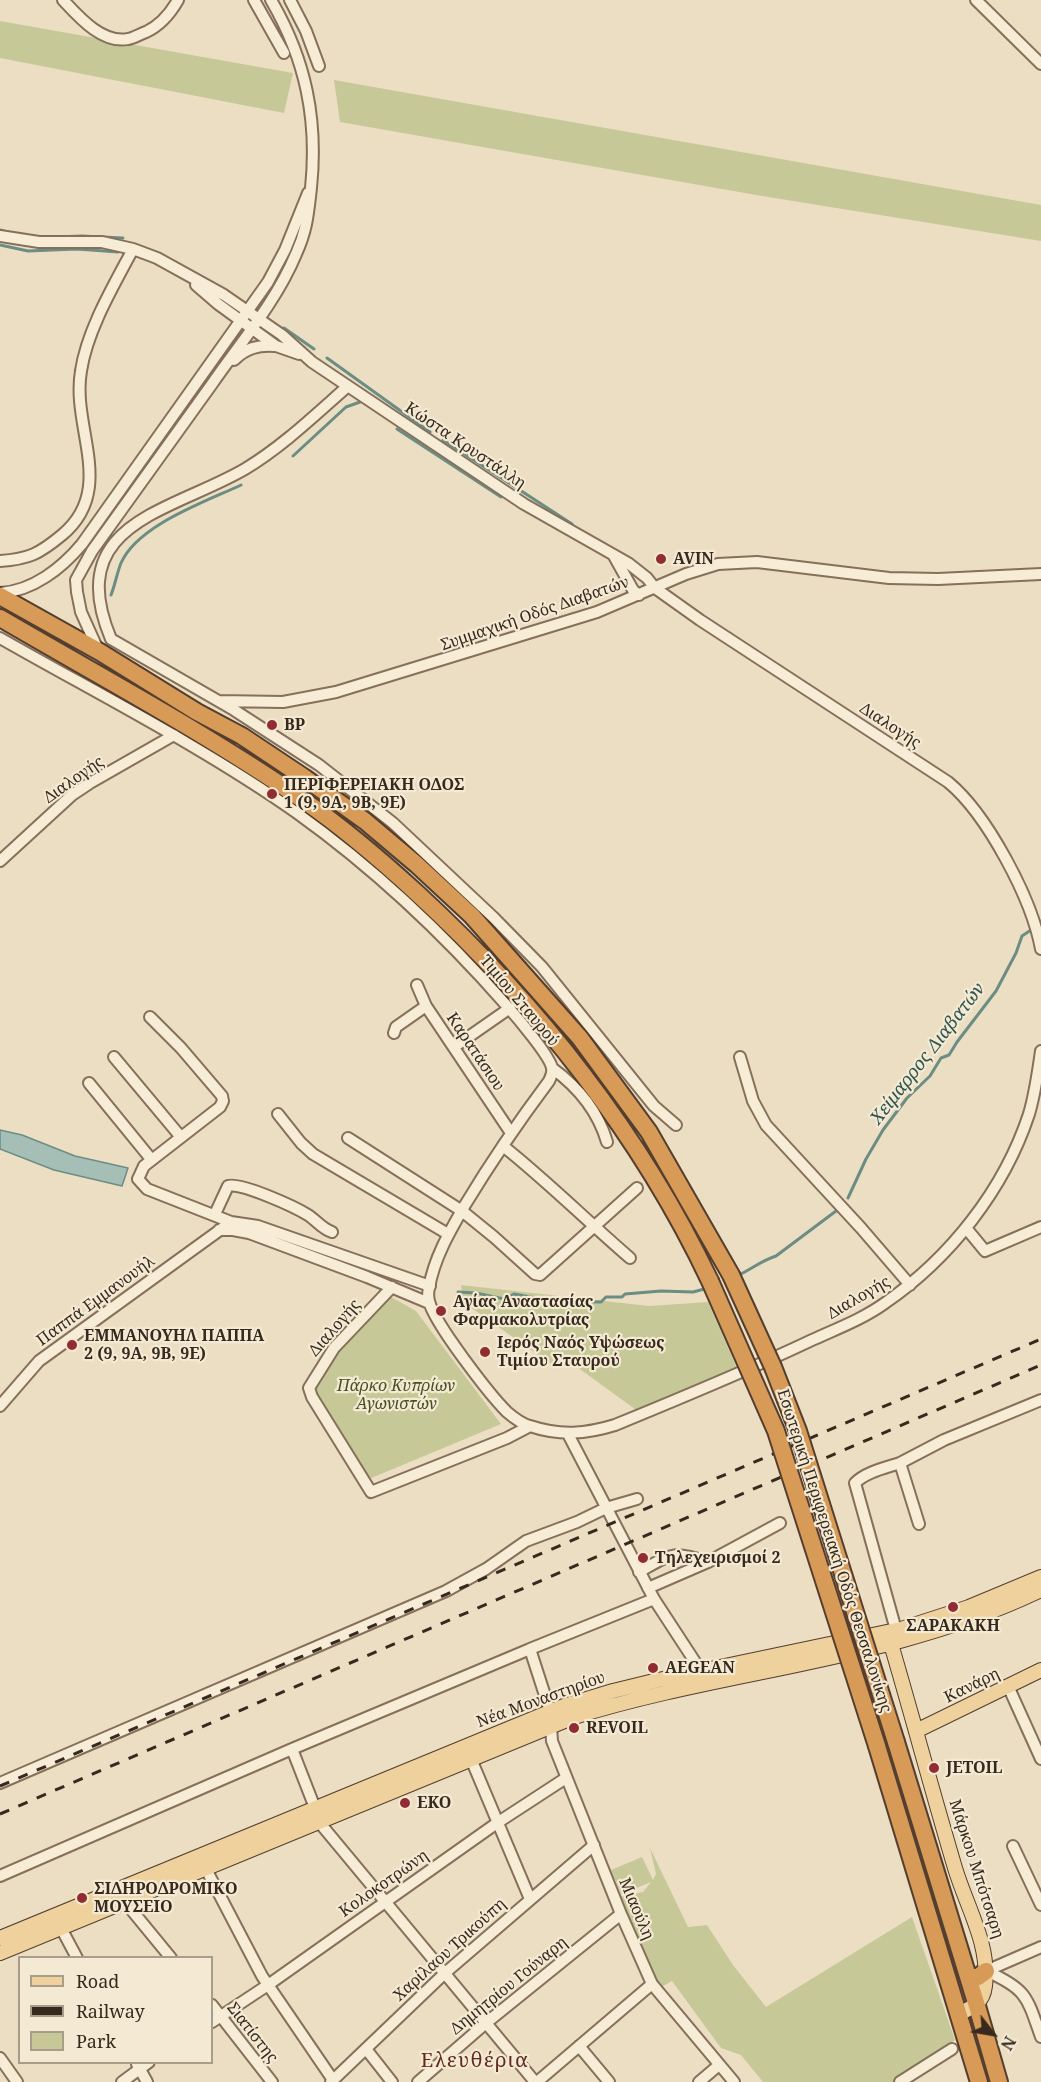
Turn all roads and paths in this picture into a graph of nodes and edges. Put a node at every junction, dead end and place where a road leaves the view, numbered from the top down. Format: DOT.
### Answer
graph roads {
  1 [pos="63,0"];
  2 [pos="178,0"];
  3 [pos="254,0"];
  4 [pos="271,0"];
  5 [pos="290,0"];
  6 [pos="976,0"];
  7 [pos="284,53"];
  8 [pos="1041,64"];
  9 [pos="319,66"];
  10 [pos="311,188"];
  11 [pos="0,236"];
  12 [pos="133,249"];
  13 [pos="181,272"];
  14 [pos="248,311"];
  15 [pos="259,319"];
  16 [pos="241,321"];
  17 [pos="252,329"];
  18 [pos="276,346"];
  19 [pos="302,355"];
  20 [pos="215,379"];
  21 [pos="348,386"];
  22 [pos="614,556"];
  23 [pos="0,561"];
  24 [pos="1041,574"];
  25 [pos="655,588"];
  26 [pos="0,595"];
  27 [pos="639,595"];
  28 [pos="0,618"];
  29 [pos="0,638"];
  30 [pos="100,652"];
  31 [pos="217,701"];
  32 [pos="174,735"];
  33 [pos="0,861"];
  34 [pos="1041,949"];
  35 [pos="417,985"];
  36 [pos="426,1006"];
  37 [pos="510,1008"];
  38 [pos="150,1017"];
  39 [pos="394,1033"];
  40 [pos="454,1047"];
  41 [pos="1041,1051"];
  42 [pos="740,1057"];
  43 [pos="114,1058"];
  44 [pos="552,1068"];
  45 [pos="89,1083"];
  46 [pos="278,1114"];
  47 [pos="676,1125"];
  48 [pos="511,1133"];
  49 [pos="180,1136"];
  50 [pos="348,1138"];
  51 [pos="607,1142"];
  52 [pos="503,1146"];
  53 [pos="151,1159"];
  54 [pos="637,1188"];
  55 [pos="462,1211"];
  56 [pos="215,1214"];
  57 [pos="231,1222"];
  58 [pos="593,1226"];
  59 [pos="1041,1227"];
  60 [pos="966,1228"];
  61 [pos="219,1230"];
  62 [pos="332,1232"];
  63 [pos="448,1234"];
  64 [pos="630,1258"];
  65 [pos="910,1285"];
  66 [pos="429,1286"];
  67 [pos="392,1287"];
  68 [pos="429,1303"];
  69 [pos="1041,1400"];
  70 [pos="0,1406"];
  71 [pos="530,1426"];
  72 [pos="568,1434"];
  73 [pos="900,1463"];
  74 [pos="636,1499"];
  75 [pos="606,1508"];
  76 [pos="780,1523"];
  77 [pos="919,1524"];
  78 [pos="708,1562"];
  79 [pos="639,1572"];
  80 [pos="1041,1577"];
  81 [pos="648,1588"];
  82 [pos="1041,1590"];
  83 [pos="654,1599"];
  84 [pos="896,1630"];
  85 [pos="891,1644"];
  86 [pos="530,1649"];
  87 [pos="1041,1670"];
  88 [pos="701,1671"];
  89 [pos="1008,1686"];
  90 [pos="551,1719"];
  91 [pos="916,1731"];
  92 [pos="292,1749"];
  93 [pos="471,1759"];
  94 [pos="1041,1759"];
  95 [pos="566,1778"];
  96 [pos="0,1783"];
  97 [pos="315,1808"];
  98 [pos="319,1822"];
  99 [pos="497,1823"];
  100 [pos="594,1845"];
  101 [pos="1013,1846"];
  102 [pos="206,1869"];
  103 [pos="0,1875"];
  104 [pos="123,1895"];
  105 [pos="530,1899"];
  106 [pos="385,1901"];
  107 [pos="1041,1905"];
  108 [pos="90,1909"];
  109 [pos="621,1914"];
  110 [pos="61,1928"];
  111 [pos="0,1938"];
  112 [pos="1041,1947"];
  113 [pos="0,1953"];
  114 [pos="75,1956"];
  115 [pos="169,1956"];
  116 [pos="986,1971"];
  117 [pos="445,1973"];
  118 [pos="968,1977"];
  119 [pos="652,1984"];
  120 [pos="268,1985"];
  121 [pos="977,2006"];
  122 [pos="959,2014"];
  123 [pos="216,2019"];
  124 [pos="486,2023"];
  125 [pos="1041,2037"];
  126 [pos="579,2046"];
  127 [pos="366,2049"];
  128 [pos="952,2049"];
  129 [pos="0,2058"];
  130 [pos="141,2064"];
  131 [pos="719,2065"];
  132 [pos="269,2081"];
  133 [pos="332,2081"];
  134 [pos="904,2081"];
  135 [pos="17,2082"];
  136 [pos="122,2082"];
  137 [pos="147,2082"];
  138 [pos="392,2082"];
  139 [pos="418,2082"];
  140 [pos="536,2082"];
  141 [pos="609,2082"];
  142 [pos="699,2082"];
  143 [pos="734,2082"];
  144 [pos="978,2082"];
  145 [pos="999,2082"];
  1 -- 2 [label="street"];
  3 -- 7 [label="street"];
  4 -- 10 [label="street"];
  5 -- 9 [label="street"];
  6 -- 8 [label="street"];
  10 -- 14 [label="street"];
  10 -- 15 [label="street"];
  11 -- 12 [label="street, Κώστα Κρυστάλλη"];
  12 -- 13 [label="street, Κώστα Κρυστάλλη"];
  12 -- 23 [label="street"];
  13 -- 14 [label="street, Κώστα Κρυστάλλη"];
  13 -- 16 [label="street, Κώστα Κρυστάλλη"];
  14 -- 15 [label="street, Κώστα Κρυστάλλη"];
  14 -- 16 [label="street"];
  15 -- 17 [label="street"];
  15 -- 19 [label="street, Κώστα Κρυστάλλη"];
  16 -- 17 [label="street, Κώστα Κρυστάλλη"];
  16 -- 26 [label="street"];
  17 -- 18 [label="street, Κώστα Κρυστάλλη"];
  17 -- 20 [label="street"];
  18 -- 19 [label="street, Κώστα Κρυστάλλη"];
  18 -- 20 [label="street"];
  19 -- 21 [label="street, Κώστα Κρυστάλλη"];
  20 -- 30 [label="street"];
  21 -- 22 [label="street, Κώστα Κρυστάλλη"];
  21 -- 31 [label="street"];
  22 -- 25 [label="street, Κώστα Κρυστάλλη"];
  22 -- 27 [label="street"];
  24 -- 25 [label="street, Συμμαχική Οδός Διαβατών"];
  25 -- 27 [label="street, Συμμαχική Οδός Διαβατών"];
  25 -- 34 [label="street, Διαλογής"];
  26 -- 30 [label="highway, Εσωτερική Περιφερειακή Οδός Θεσσαλονίκης"];
  27 -- 31 [label="street, Συμμαχική Οδός Διαβατών"];
  28 -- 122 [label="highway, Εσωτερική Περιφερειακή Οδός Θεσσαλονίκης, bridge"];
  29 -- 32 [label="street, Τιμίου Σταυρού"];
  30 -- 118 [label="highway, Εσωτερική Περιφερειακή Οδός Θεσσαλονίκης, bridge"];
  31 -- 47 [label="street"];
  32 -- 33 [label="street, Διαλογής"];
  32 -- 37 [label="street, Τιμίου Σταυρού"];
  35 -- 36 [label="street, Καρατάσιου"];
  36 -- 39 [label="street"];
  36 -- 40 [label="street, Καρατάσιου"];
  37 -- 40 [label="street"];
  37 -- 44 [label="street, Τιμίου Σταυρού"];
  38 -- 49 [label="street"];
  40 -- 48 [label="street, Καρατάσιου"];
  41 -- 60 [label="street, Διαλογής"];
  42 -- 65 [label="street"];
  43 -- 49 [label="street"];
  44 -- 48 [label="street, Τιμίου Σταυρού"];
  44 -- 51 [label="street"];
  45 -- 53 [label="street"];
  46 -- 63 [label="street"];
  48 -- 52 [label="street, Τιμίου Σταυρού"];
  49 -- 53 [label="street"];
  50 -- 55 [label="street"];
  52 -- 55 [label="street, Τιμίου Σταυρού"];
  52 -- 58 [label="street"];
  53 -- 56 [label="street"];
  54 -- 58 [label="street"];
  55 -- 58 [label="street"];
  55 -- 63 [label="street, Τιμίου Σταυρού"];
  56 -- 57 [label="street"];
  56 -- 62 [label="street"];
  57 -- 61 [label="street, Παππά Εμμανουήλ"];
  57 -- 66 [label="street"];
  58 -- 64 [label="street"];
  59 -- 60 [label="street"];
  60 -- 65 [label="street, Διαλογής"];
  61 -- 67 [label="street"];
  61 -- 70 [label="street, Παππά Εμμανουήλ"];
  63 -- 66 [label="street, Τιμίου Σταυρού"];
  65 -- 72 [label="street, Διαλογής"];
  66 -- 68 [label="street, Τιμίου Σταυρού"];
  67 -- 68 [label="street"];
  67 -- 71 [label="street, Διαλογής"];
  68 -- 71 [label="street"];
  69 -- 73 [label="street"];
  71 -- 72 [label="street"];
  72 -- 75 [label="street"];
  73 -- 77 [label="street"];
  73 -- 84 [label="street"];
  74 -- 75 [label="street"];
  75 -- 79 [label="street"];
  75 -- 96 [label="street"];
  76 -- 78 [label="street"];
  78 -- 79 [label="street"];
  78 -- 81 [label="street"];
  79 -- 81 [label="street"];
  80 -- 84 [label="main road, Νέα Μοναστηρίου"];
  81 -- 83 [label="street"];
  82 -- 85 [label="main road, Νέα Μοναστηρίου"];
  83 -- 86 [label="street"];
  83 -- 88 [label="street"];
  84 -- 88 [label="main road, Νέα Μοναστηρίου"];
  85 -- 90 [label="main road, Νέα Μοναστηρίου"];
  85 -- 91 [label="main road, Μάρκου Μπότσαρη"];
  86 -- 90 [label="street, Μιαούλη"];
  86 -- 92 [label="street"];
  87 -- 89 [label="main road, Κανάρη"];
  88 -- 90 [label="main road, Νέα Μοναστηρίου"];
  89 -- 91 [label="main road, Κανάρη"];
  89 -- 94 [label="street"];
  90 -- 93 [label="main road, Νέα Μοναστηρίου"];
  90 -- 95 [label="street, Μιαούλη"];
  90 -- 97 [label="main road, Νέα Μοναστηρίου"];
  91 -- 116 [label="main road, Μάρκου Μπότσαρη"];
  92 -- 97 [label="street"];
  92 -- 103 [label="street"];
  93 -- 98 [label="main road, Νέα Μοναστηρίου"];
  93 -- 99 [label="street"];
  95 -- 99 [label="street, Κολοκοτρώνη"];
  95 -- 100 [label="street, Μιαούλη"];
  97 -- 104 [label="main road, Νέα Μοναστηρίου"];
  98 -- 102 [label="main road, Νέα Μοναστηρίου"];
  98 -- 106 [label="street"];
  99 -- 105 [label="street"];
  99 -- 106 [label="street, Κολοκοτρώνη"];
  100 -- 105 [label="street, Χαρίλαου Τρικούπη"];
  100 -- 109 [label="street, Μιαούλη"];
  101 -- 107 [label="street"];
  102 -- 104 [label="main road, Νέα Μοναστηρίου"];
  102 -- 120 [label="street"];
  104 -- 108 [label="main road"];
  104 -- 115 [label="street"];
  105 -- 117 [label="street, Χαρίλαου Τρικούπη"];
  106 -- 117 [label="street"];
  106 -- 120 [label="street, Κολοκοτρώνη"];
  108 -- 110 [label="main road"];
  108 -- 111 [label="main road"];
  109 -- 119 [label="street, Μιαούλη"];
  109 -- 124 [label="street, Δημητρίου Γούναρη"];
  110 -- 113 [label="main road"];
  110 -- 114 [label="street"];
  112 -- 116 [label="street"];
  116 -- 118 [label="highway"];
  116 -- 121 [label="main road, Μάρκου Μπότσαρη"];
  116 -- 125 [label="street"];
  117 -- 124 [label="street"];
  117 -- 127 [label="street, Χαρίλαου Τρικούπη"];
  118 -- 121 [label="highway, Εσωτερική Περιφερειακή Οδός Θεσσαλονίκης"];
  119 -- 126 [label="street"];
  119 -- 131 [label="street, Μιαούλη"];
  120 -- 123 [label="street, Κολοκοτρώνη"];
  120 -- 133 [label="street"];
  121 -- 122 [label="main road"];
  121 -- 145 [label="highway, Εσωτερική Περιφερειακή Οδός Θεσσαλονίκης"];
  122 -- 144 [label="highway, Εσωτερική Περιφερειακή Οδός Θεσσαλονίκης"];
  123 -- 132 [label="street, Σιατίστης"];
  124 -- 139 [label="street, Δημητρίου Γούναρη"];
  124 -- 140 [label="street"];
  126 -- 140 [label="street"];
  126 -- 141 [label="street"];
  127 -- 133 [label="street, Χαρίλαου Τρικούπη"];
  127 -- 138 [label="street"];
  128 -- 134 [label="street"];
  129 -- 135 [label="street"];
  130 -- 136 [label="street"];
  130 -- 137 [label="street"];
  131 -- 142 [label="street"];
  131 -- 143 [label="street, Μιαούλη"];
}
